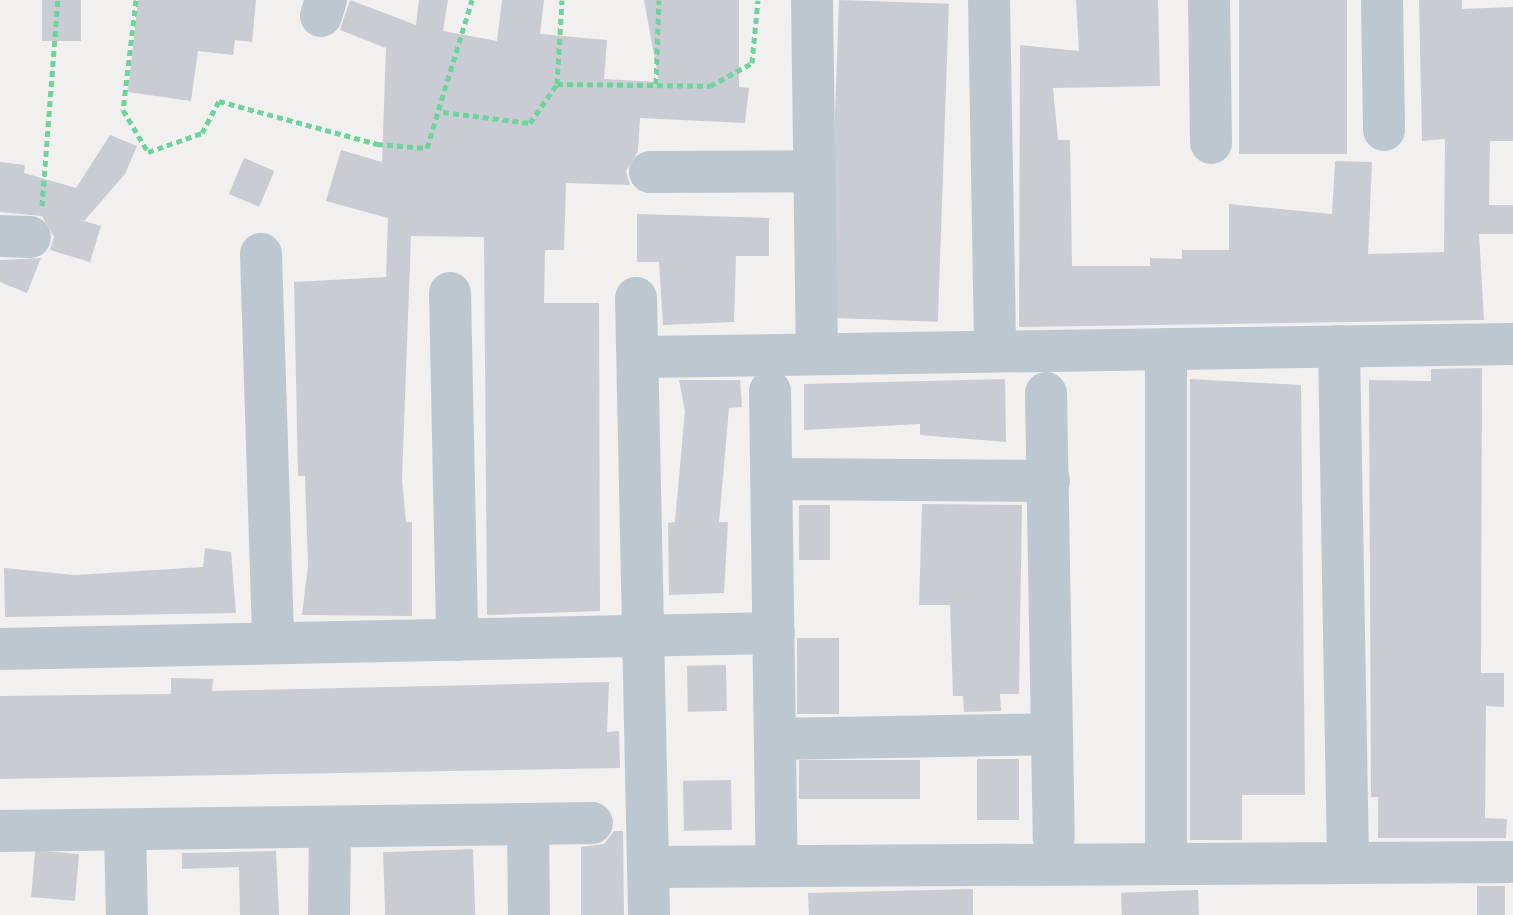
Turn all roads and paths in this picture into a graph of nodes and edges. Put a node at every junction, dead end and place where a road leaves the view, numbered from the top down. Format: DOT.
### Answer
graph roads {
  1 [pos="58,0"];
  2 [pos="136,0"];
  3 [pos="472,0"];
  4 [pos="562,0"];
  5 [pos="659,0"];
  6 [pos="758,0"];
  7 [pos="812,0"];
  8 [pos="989,0"];
  9 [pos="1209,0"];
  10 [pos="1382,0"];
  11 [pos="557,84"];
  12 [pos="656,84"];
  13 [pos="443,112"];
  14 [pos="1384,130"];
  15 [pos="1211,143"];
  16 [pos="814,171"];
  17 [pos="650,172"];
  18 [pos="15,236"];
  19 [pos="261,254"];
  20 [pos="450,293"];
  21 [pos="636,298"];
  22 [pos="1513,344"];
  23 [pos="1339,346"];
  24 [pos="1166,349"];
  25 [pos="995,351"];
  26 [pos="817,353"];
  27 [pos="642,357"];
  28 [pos="770,391"];
  29 [pos="1046,393"];
  30 [pos="774,479"];
  31 [pos="1049,481"];
  32 [pos="774,633"];
  33 [pos="649,639"];
  34 [pos="457,640"];
  35 [pos="273,643"];
  36 [pos="0,649"];
  37 [pos="1052,734"];
  38 [pos="775,739"];
  39 [pos="592,823"];
  40 [pos="528,824"];
  41 [pos="330,827"];
  42 [pos="125,830"];
  43 [pos="0,831"];
  44 [pos="1054,838"];
  45 [pos="776,845"];
  46 [pos="1513,862"];
  47 [pos="1348,863"];
  48 [pos="1166,864"];
  49 [pos="648,867"];
  50 [pos="127,915"];
  51 [pos="329,915"];
  52 [pos="529,915"];
  53 [pos="649,915"];
  1 -- 18 [label="path"];
  2 -- 13 [label="path"];
  3 -- 13 [label="path"];
  4 -- 11 [label="path"];
  5 -- 12 [label="path"];
  6 -- 12 [label="path"];
  7 -- 16 [label="street"];
  8 -- 25 [label="street"];
  9 -- 15 [label="street"];
  10 -- 14 [label="street"];
  11 -- 12 [label="path"];
  11 -- 13 [label="path"];
  16 -- 17 [label="street"];
  16 -- 26 [label="street"];
  19 -- 35 [label="street"];
  20 -- 34 [label="street"];
  21 -- 27 [label="street"];
  22 -- 23 [label="street"];
  23 -- 24 [label="street"];
  23 -- 47 [label="street"];
  24 -- 25 [label="street"];
  24 -- 48 [label="street"];
  25 -- 26 [label="street"];
  26 -- 27 [label="street"];
  27 -- 33 [label="street"];
  28 -- 30 [label="street"];
  29 -- 31 [label="street"];
  30 -- 31 [label="street"];
  30 -- 32 [label="street"];
  31 -- 37 [label="street"];
  32 -- 33 [label="street"];
  32 -- 38 [label="street"];
  33 -- 34 [label="street"];
  33 -- 49 [label="street"];
  34 -- 35 [label="street"];
  35 -- 36 [label="street"];
  37 -- 38 [label="street"];
  37 -- 44 [label="street"];
  38 -- 45 [label="street"];
  39 -- 40 [label="street"];
  40 -- 41 [label="street"];
  40 -- 52 [label="street"];
  41 -- 42 [label="street"];
  41 -- 51 [label="street"];
  42 -- 43 [label="street"];
  42 -- 50 [label="street"];
  46 -- 47 [label="street"];
  47 -- 48 [label="street"];
  48 -- 49 [label="street"];
  49 -- 53 [label="street"];
}
